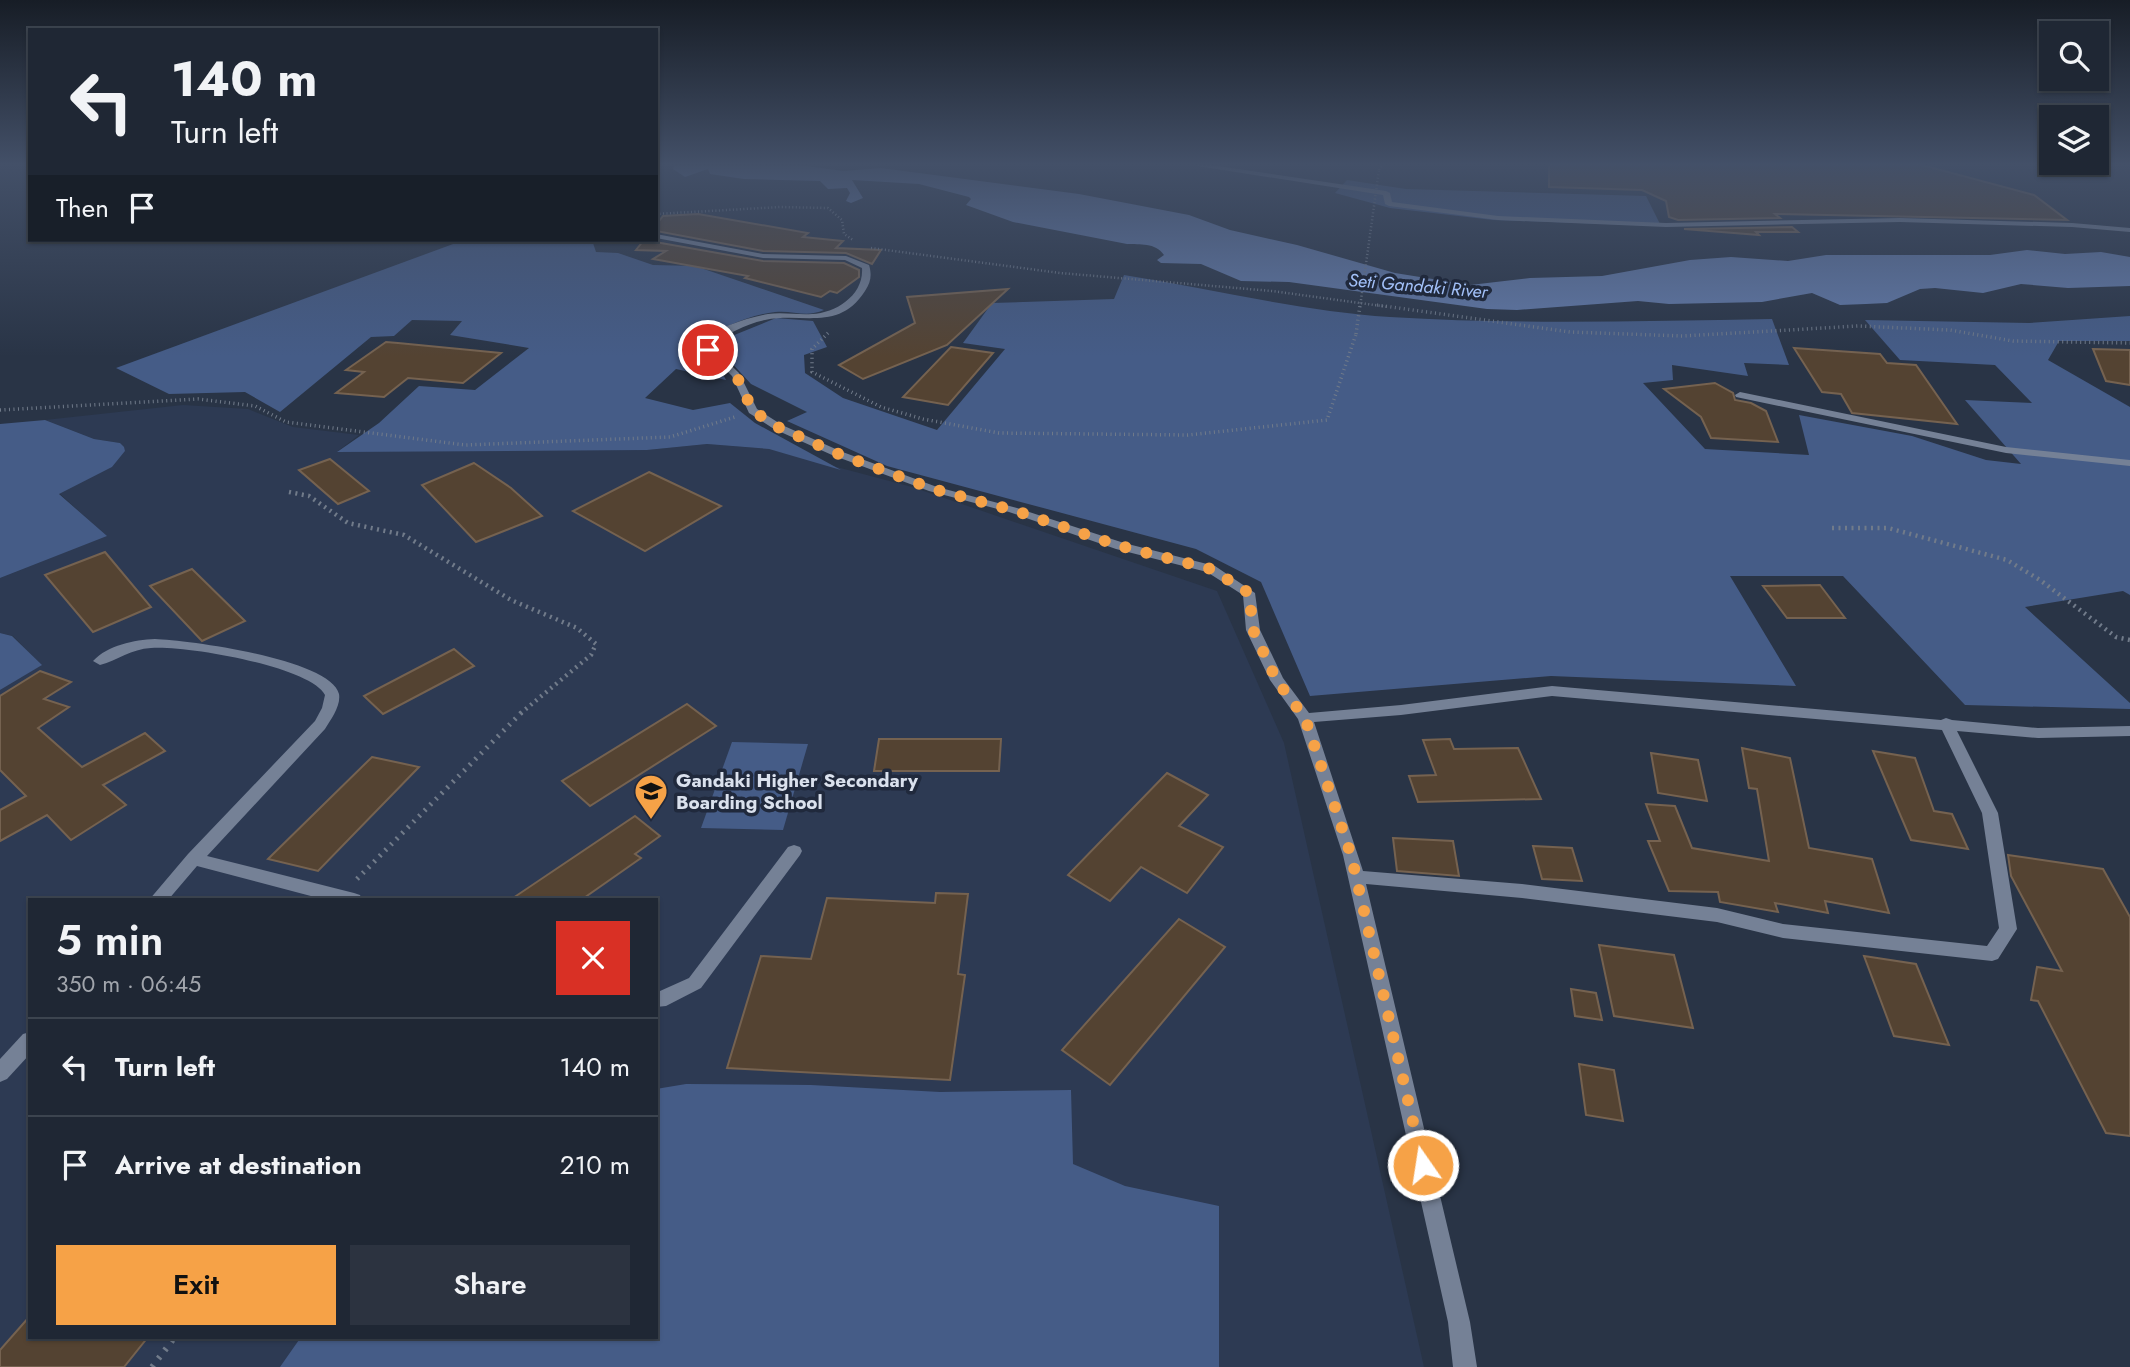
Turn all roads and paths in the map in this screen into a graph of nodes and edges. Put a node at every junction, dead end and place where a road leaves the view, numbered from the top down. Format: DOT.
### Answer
graph roads {
  1 [pos="843,229"];
  2 [pos="1371,229"];
  3 [pos="658,236"];
  4 [pos="856,241"];
  5 [pos="868,247"];
  6 [pos="829,313"];
  7 [pos="2130,344"];
  8 [pos="1740,395"];
  9 [pos="0,410"];
  10 [pos="753,411"];
  11 [pos="2130,463"];
  12 [pos="289,492"];
  13 [pos="1832,528"];
  14 [pos="2130,640"];
  15 [pos="100,661"];
  16 [pos="1305,718"];
  17 [pos="1946,723"];
  18 [pos="2130,732"];
  19 [pos="794,851"];
  20 [pos="194,859"];
  21 [pos="1356,877"];
  22 [pos="348,897"];
  23 [pos="159,898"];
  24 [pos="658,999"];
  25 [pos="28,1042"];
  26 [pos="0,1073"];
  27 [pos="173,1339"];
  28 [pos="152,1367"];
  29 [pos="1465,1367"];
  1 -- 4 [label="path"];
  2 -- 6 [label="path, bridge"];
  3 -- 6 [label="street"];
  5 -- 7 [label="path"];
  6 -- 10 [label="street"];
  8 -- 11 [label="street"];
  9 -- 10 [label="path"];
  10 -- 16 [label="street"];
  12 -- 22 [label="path"];
  13 -- 14 [label="path"];
  15 -- 20 [label="street"];
  16 -- 17 [label="street"];
  16 -- 21 [label="street"];
  17 -- 18 [label="street"];
  17 -- 21 [label="street"];
  19 -- 24 [label="street"];
  20 -- 22 [label="street"];
  20 -- 23 [label="street"];
  21 -- 29 [label="street"];
  25 -- 26 [label="street"];
  27 -- 28 [label="path"];
}
